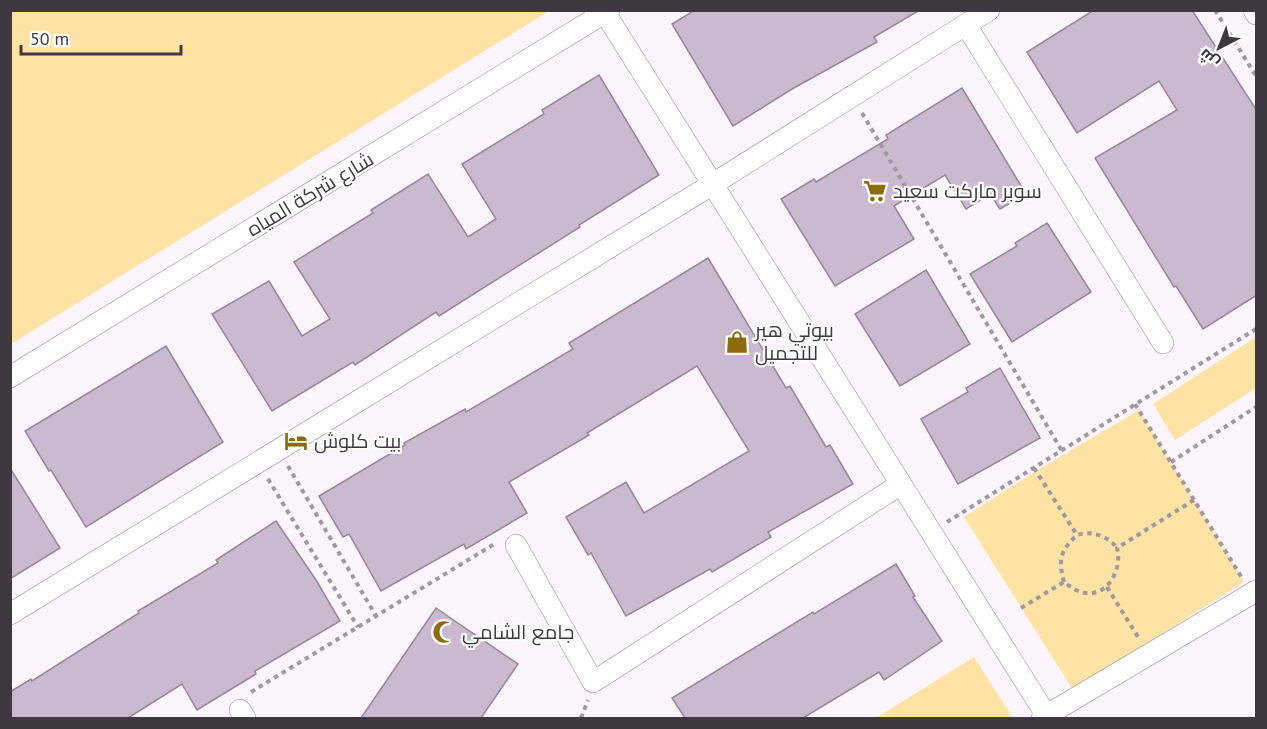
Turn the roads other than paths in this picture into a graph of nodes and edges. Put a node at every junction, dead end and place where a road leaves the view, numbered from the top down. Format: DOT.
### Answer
graph roads {
  1 [pos="989,10"];
  2 [pos="607,12"];
  3 [pos="966,25"];
  4 [pos="713,184"];
  5 [pos="1163,343"];
  6 [pos="10,377"];
  7 [pos="901,484"];
  8 [pos="516,545"];
  9 [pos="1254,593"];
  10 [pos="10,614"];
  11 [pos="1046,718"];
  1 -- 3 [label="street"];
  2 -- 4 [label="street"];
  2 -- 6 [label="street, شارع شركة المياه"];
  3 -- 4 [label="street"];
  3 -- 5 [label="street"];
  4 -- 7 [label="street"];
  4 -- 10 [label="street"];
  7 -- 8 [label="street"];
  7 -- 11 [label="street"];
  9 -- 11 [label="street"];
}
